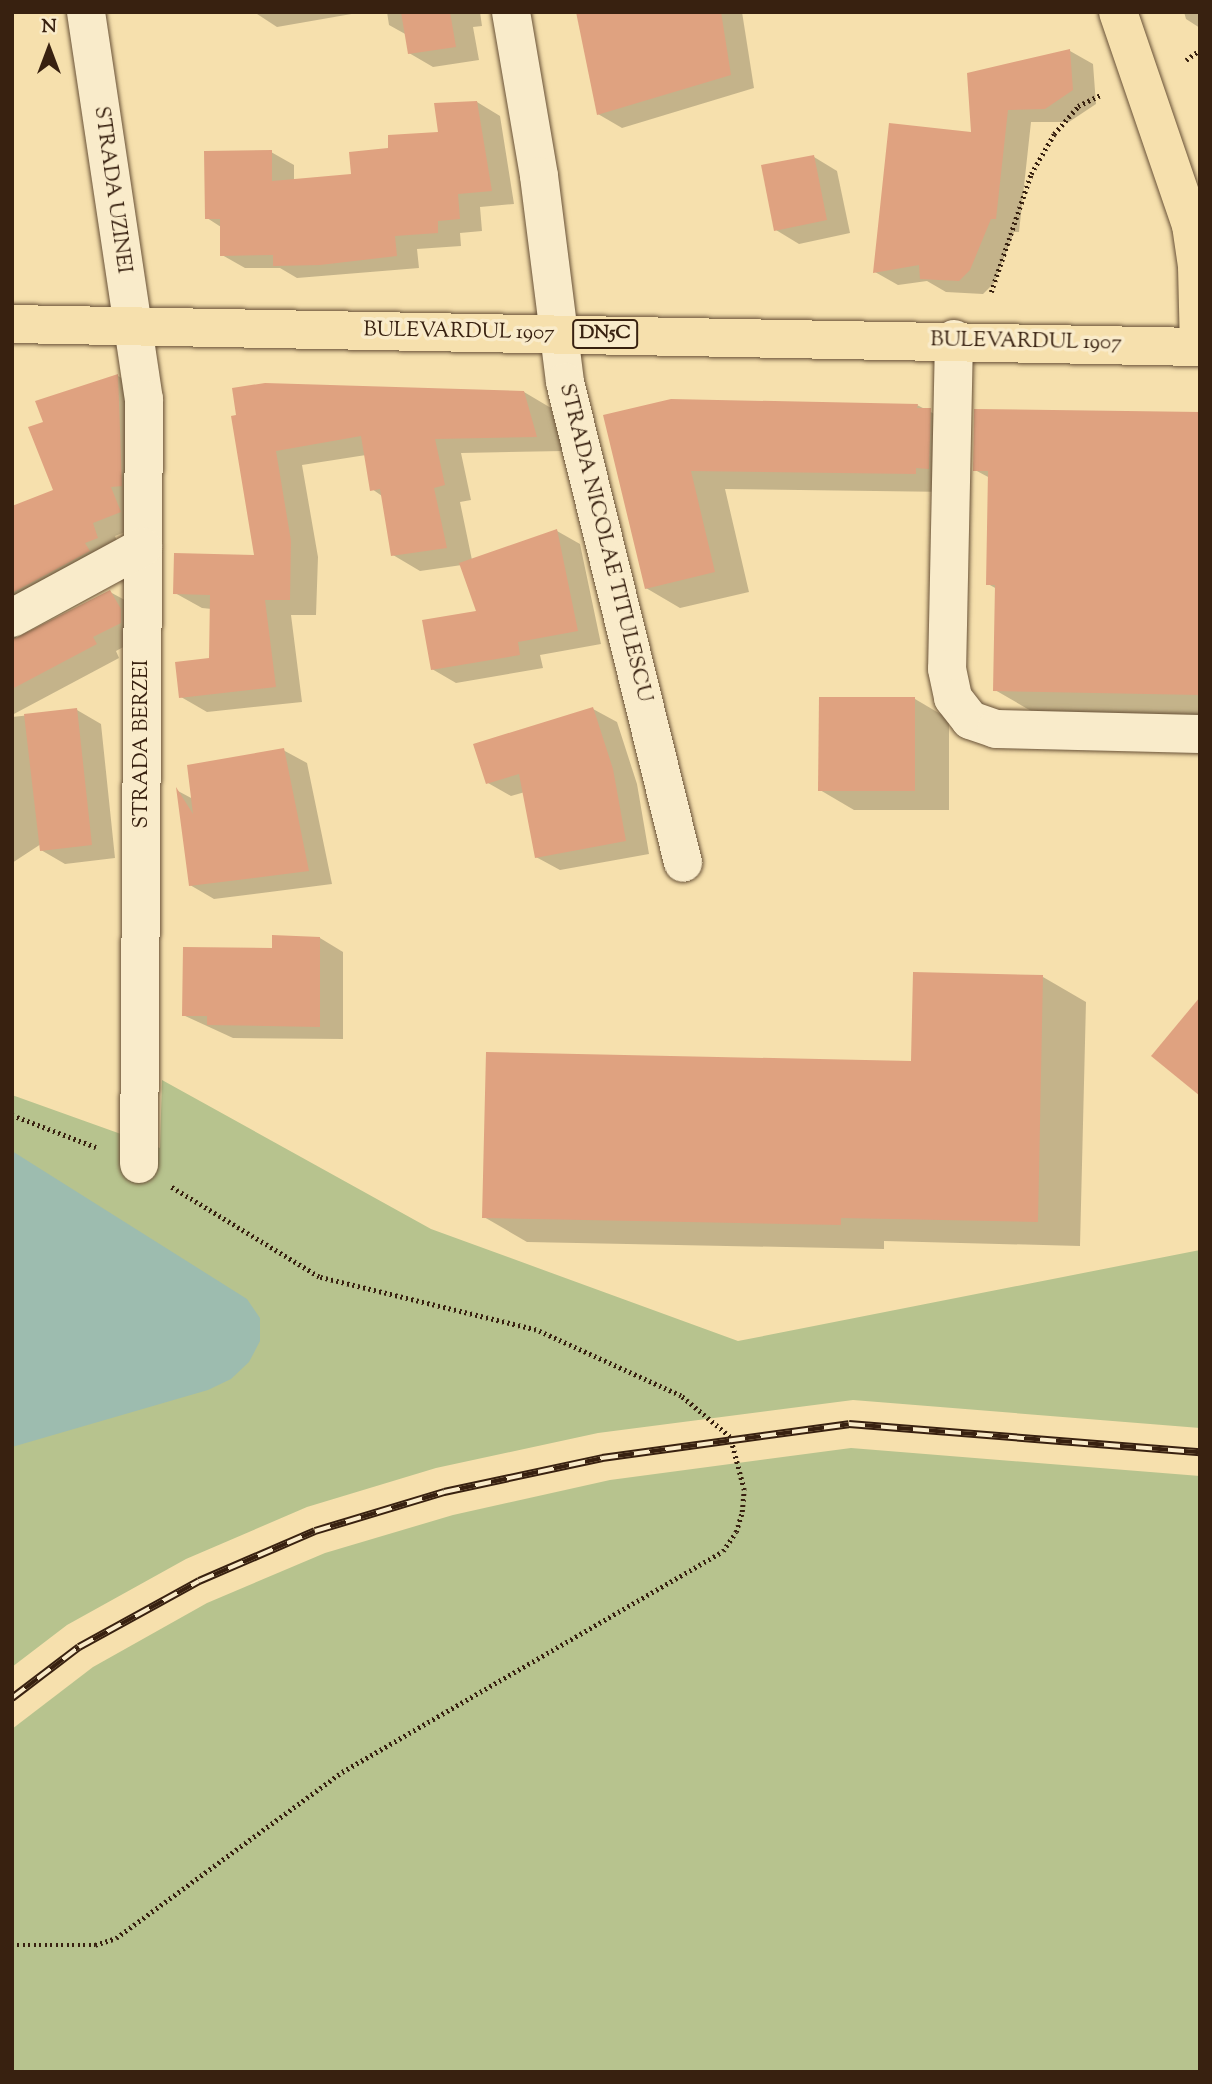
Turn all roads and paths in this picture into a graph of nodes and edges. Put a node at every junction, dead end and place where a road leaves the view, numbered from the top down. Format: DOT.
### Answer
graph roads {
  1 [pos="86,12"];
  2 [pos="511,12"];
  3 [pos="1118,12"];
  4 [pos="1200,50"];
  5 [pos="1186,60"];
  6 [pos="1110,91"];
  7 [pos="1197,242"];
  8 [pos="991,292"];
  9 [pos="12,324"];
  10 [pos="132,326"];
  11 [pos="557,334"];
  12 [pos="954,340"];
  13 [pos="1199,347"];
  14 [pos="143,547"];
  15 [pos="12,618"];
  16 [pos="1200,734"];
  17 [pos="683,863"];
  18 [pos="12,1115"];
  19 [pos="139,1164"];
  20 [pos="12,1945"];
  1 -- 10 [label="street, STRADA UZINEI"];
  2 -- 11 [label="street, STRADA NICOLAE TITULESCU"];
  3 -- 7 [label="main road, DN5C"];
  4 -- 5 [label="path"];
  6 -- 8 [label="path"];
  7 -- 13 [label="main road, DN5C"];
  9 -- 10 [label="main road, BULEVARDUL 1907 / DN5C"];
  10 -- 11 [label="main road, BULEVARDUL 1907 / DN5C"];
  10 -- 14 [label="street, STRADA BERZEI"];
  11 -- 12 [label="main road, BULEVARDUL 1907 / DN5C"];
  11 -- 17 [label="street, STRADA NICOLAE TITULESCU"];
  12 -- 13 [label="main road, BULEVARDUL 1907 / DN5C"];
  12 -- 16 [label="street"];
  14 -- 15 [label="street"];
  14 -- 19 [label="street, STRADA BERZEI"];
  18 -- 19 [label="path"];
  19 -- 20 [label="path"];
}
